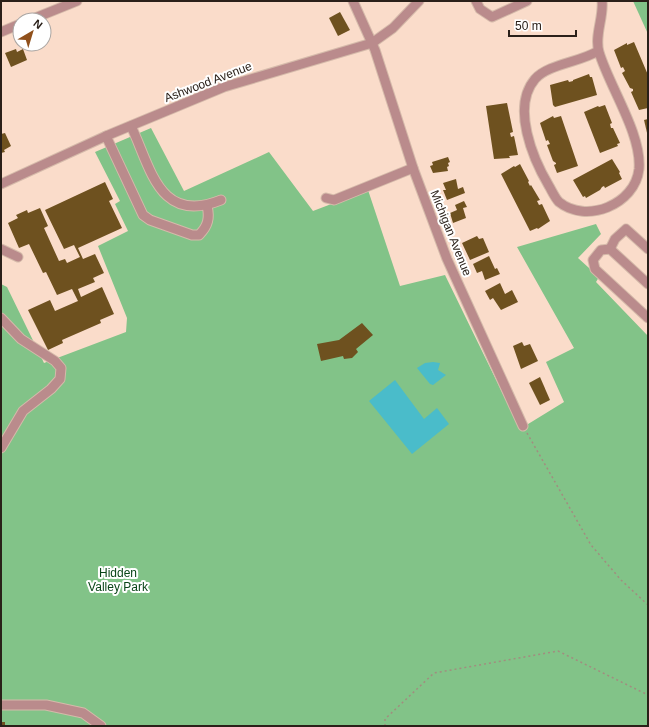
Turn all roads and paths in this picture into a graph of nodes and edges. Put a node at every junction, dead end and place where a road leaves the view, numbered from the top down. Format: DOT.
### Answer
graph roads {
  1 [pos="77,1"];
  2 [pos="353,1"];
  3 [pos="419,1"];
  4 [pos="476,1"];
  5 [pos="527,1"];
  6 [pos="602,1"];
  7 [pos="50,12"];
  8 [pos="12,27"];
  9 [pos="1,32"];
  10 [pos="372,43"];
  11 [pos="598,51"];
  12 [pos="131,126"];
  13 [pos="106,136"];
  14 [pos="413,168"];
  15 [pos="1,184"];
  16 [pos="326,198"];
  17 [pos="221,200"];
  18 [pos="207,206"];
  19 [pos="1,249"];
  20 [pos="610,249"];
  21 [pos="648,249"];
  22 [pos="18,257"];
  23 [pos="648,284"];
  24 [pos="1,318"];
  25 [pos="648,318"];
  26 [pos="523,426"];
  27 [pos="1,448"];
  28 [pos="648,605"];
  29 [pos="648,695"];
  30 [pos="1,705"];
  31 [pos="102,726"];
  32 [pos="386,726"];
  1 -- 7 [label="street"];
  2 -- 10 [label="street, Michigan Avenue"];
  3 -- 10 [label="street, Ashwood Avenue"];
  4 -- 5 [label="street"];
  6 -- 11 [label="street"];
  8 -- 9 [label="street"];
  10 -- 12 [label="street, Ashwood Avenue"];
  10 -- 14 [label="street, Michigan Avenue"];
  11 -- 11 [label="street"];
  12 -- 13 [label="street, Ashwood Avenue"];
  12 -- 18 [label="street"];
  13 -- 15 [label="street, Ashwood Avenue"];
  13 -- 18 [label="street"];
  14 -- 16 [label="street"];
  14 -- 26 [label="street, Michigan Avenue"];
  17 -- 18 [label="street"];
  19 -- 22 [label="street"];
  20 -- 21 [label="street"];
  20 -- 23 [label="street"];
  20 -- 25 [label="street"];
  24 -- 27 [label="street"];
  26 -- 28 [label="path"];
  29 -- 32 [label="path"];
  30 -- 31 [label="street"];
}
